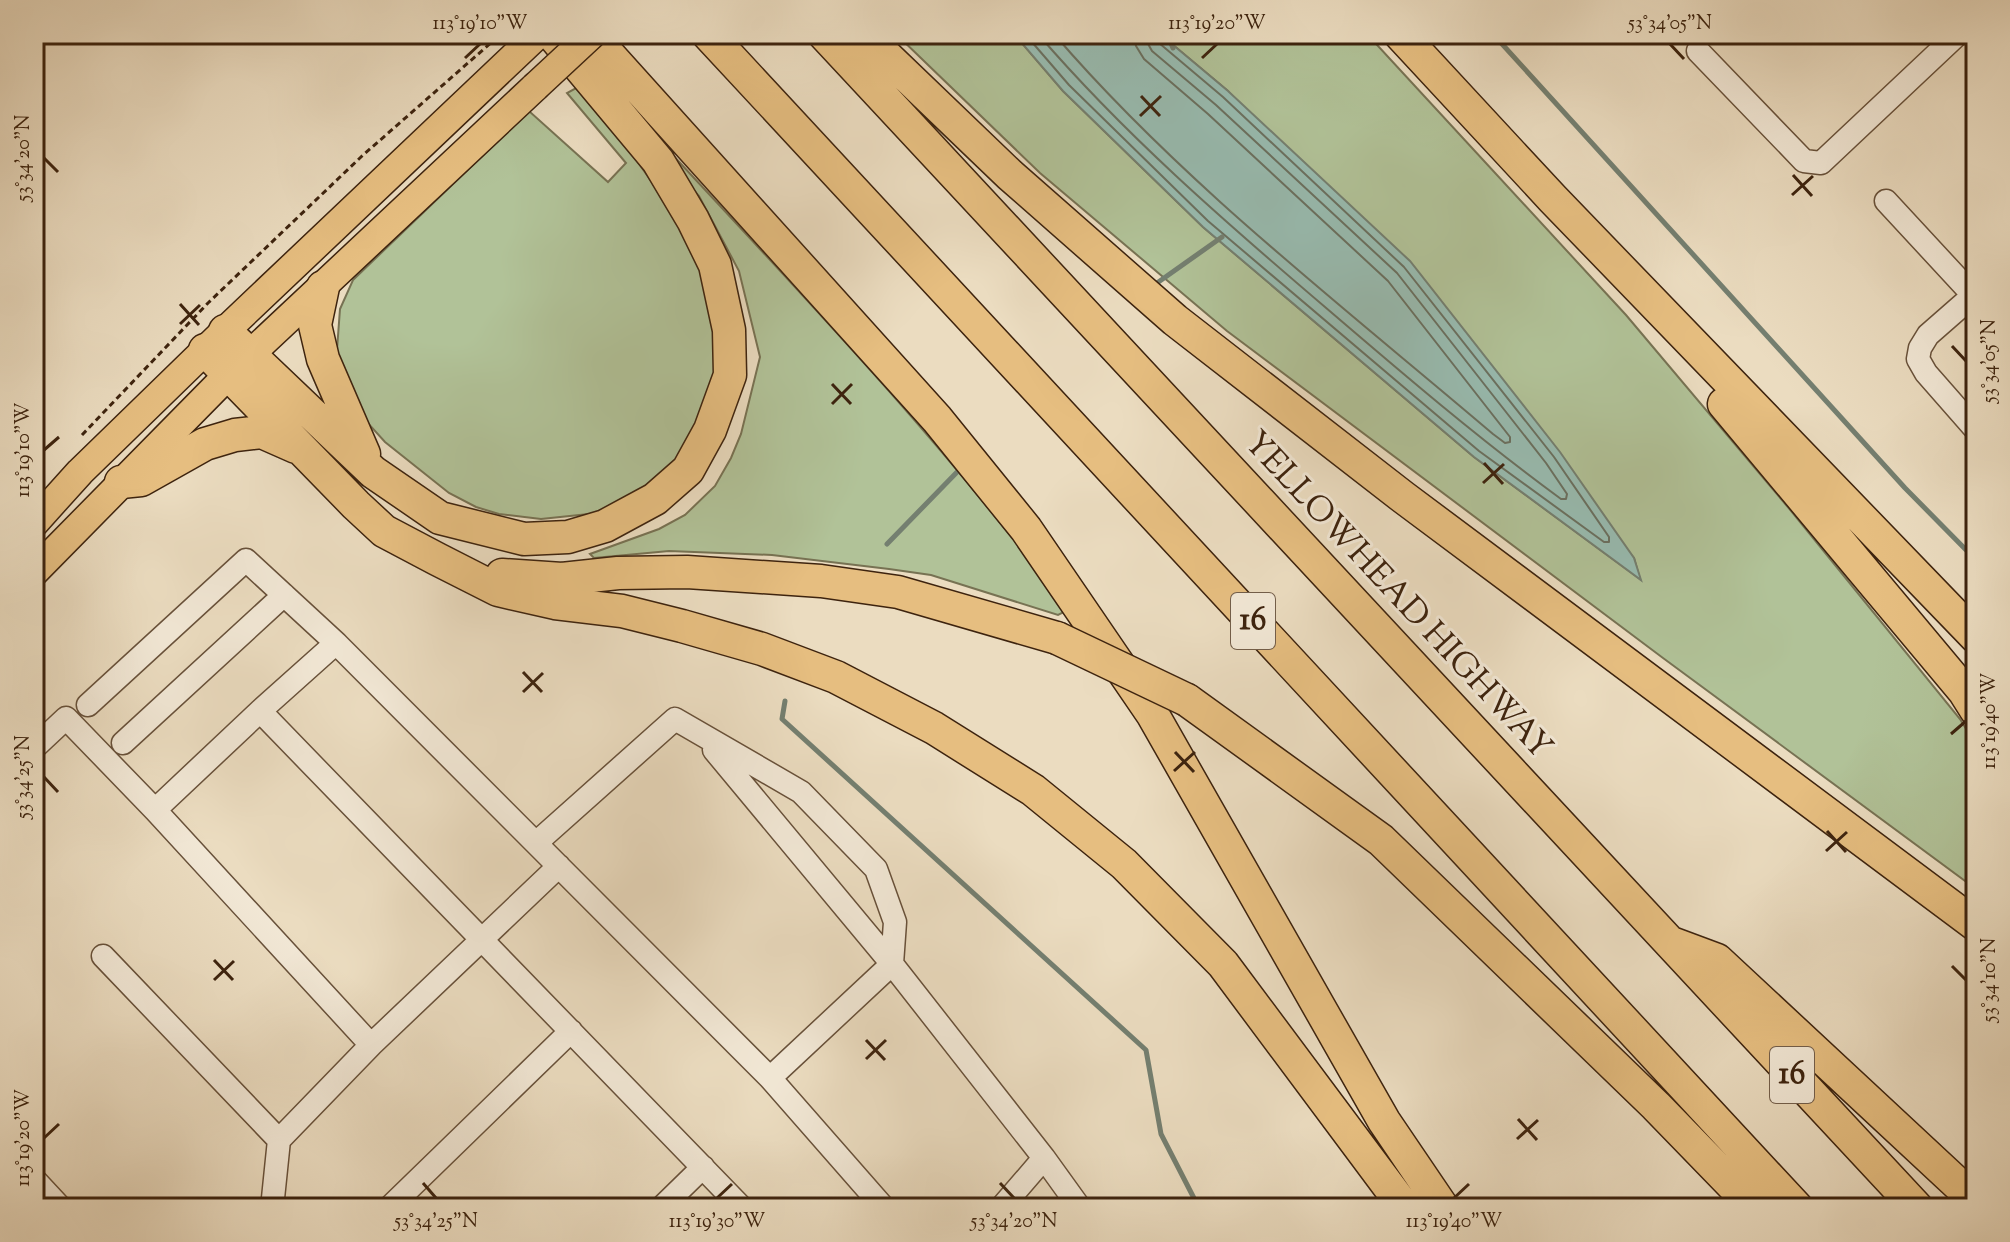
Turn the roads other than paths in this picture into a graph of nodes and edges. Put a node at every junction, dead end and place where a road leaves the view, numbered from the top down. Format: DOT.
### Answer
graph roads {
  1 [pos="538,34"];
  2 [pos="552,34"];
  3 [pos="591,34"];
  4 [pos="708,34"];
  5 [pos="824,34"];
  6 [pos="863,34"];
  7 [pos="1400,34"];
  8 [pos="1950,37"];
  9 [pos="503,44"];
  10 [pos="1698,51"];
  11 [pos="1553,199"];
  12 [pos="1886,201"];
  13 [pos="323,287"];
  14 [pos="1975,294"];
  15 [pos="215,341"];
  16 [pos="239,365"];
  17 [pos="1976,430"];
  18 [pos="304,451"];
  19 [pos="373,472"];
  20 [pos="121,482"];
  21 [pos="34,523"];
  22 [pos="437,559"];
  23 [pos="34,572"];
  24 [pos="284,595"];
  25 [pos="1976,637"];
  26 [pos="336,643"];
  27 [pos="88,705"];
  28 [pos="1976,710"];
  29 [pos="260,711"];
  30 [pos="704,738"];
  31 [pos="123,743"];
  32 [pos="34,748"];
  33 [pos="155,810"];
  34 [pos="536,843"];
  35 [pos="559,866"];
  36 [pos="1976,925"];
  37 [pos="482,938"];
  38 [pos="1667,942"];
  39 [pos="103,956"];
  40 [pos="892,964"];
  41 [pos="571,1031"];
  42 [pos="371,1045"];
  43 [pos="770,1078"];
  44 [pos="279,1140"];
  45 [pos="1044,1158"];
  46 [pos="703,1167"];
  47 [pos="34,1179"];
  48 [pos="1976,1201"];
  49 [pos="61,1208"];
  50 [pos="272,1208"];
  51 [pos="389,1208"];
  52 [pos="661,1208"];
  53 [pos="742,1208"];
  54 [pos="884,1208"];
  55 [pos="1001,1208"];
  56 [pos="1080,1208"];
  57 [pos="1405,1208"];
  58 [pos="1443,1208"];
  59 [pos="1755,1208"];
  60 [pos="1797,1208"];
  61 [pos="1917,1208"];
  1 -- 9 [label="main road"];
  2 -- 19 [label="highway"];
  3 -- 13 [label="main road, bridge"];
  3 -- 58 [label="highway"];
  4 -- 60 [label="highway, 16"];
  5 -- 38 [label="highway, YELLOWHEAD HIGHWAY / 16"];
  6 -- 36 [label="highway"];
  7 -- 11 [label="highway"];
  8 -- 10 [label="lane"];
  9 -- 15 [label="main road"];
  11 -- 25 [label="highway"];
  11 -- 28 [label="highway"];
  12 -- 14 [label="lane"];
  13 -- 16 [label="main road"];
  13 -- 19 [label="highway"];
  14 -- 17 [label="lane"];
  15 -- 16 [label="highway"];
  15 -- 21 [label="main road"];
  16 -- 18 [label="highway"];
  16 -- 19 [label="highway"];
  16 -- 20 [label="main road"];
  18 -- 20 [label="highway"];
  18 -- 22 [label="highway"];
  20 -- 23 [label="main road"];
  22 -- 57 [label="highway"];
  22 -- 59 [label="highway, bridge"];
  24 -- 26 [label="lane"];
  24 -- 27 [label="lane"];
  24 -- 31 [label="lane"];
  26 -- 29 [label="lane"];
  26 -- 34 [label="lane"];
  29 -- 33 [label="lane"];
  29 -- 37 [label="lane"];
  30 -- 34 [label="lane"];
  30 -- 40 [label="lane"];
  30 -- 40 [label="lane"];
  32 -- 33 [label="lane"];
  33 -- 42 [label="lane"];
  34 -- 35 [label="lane"];
  35 -- 37 [label="lane"];
  35 -- 43 [label="lane"];
  37 -- 41 [label="lane"];
  37 -- 42 [label="lane"];
  38 -- 48 [label="highway"];
  38 -- 61 [label="highway, YELLOWHEAD HIGHWAY / 16"];
  39 -- 44 [label="lane"];
  40 -- 43 [label="lane"];
  40 -- 45 [label="lane"];
  41 -- 46 [label="lane"];
  41 -- 51 [label="lane"];
  42 -- 44 [label="lane"];
  43 -- 54 [label="lane"];
  44 -- 50 [label="lane"];
  45 -- 55 [label="lane"];
  45 -- 56 [label="lane"];
  46 -- 52 [label="lane"];
  46 -- 53 [label="lane"];
  47 -- 49 [label="lane"];
}
